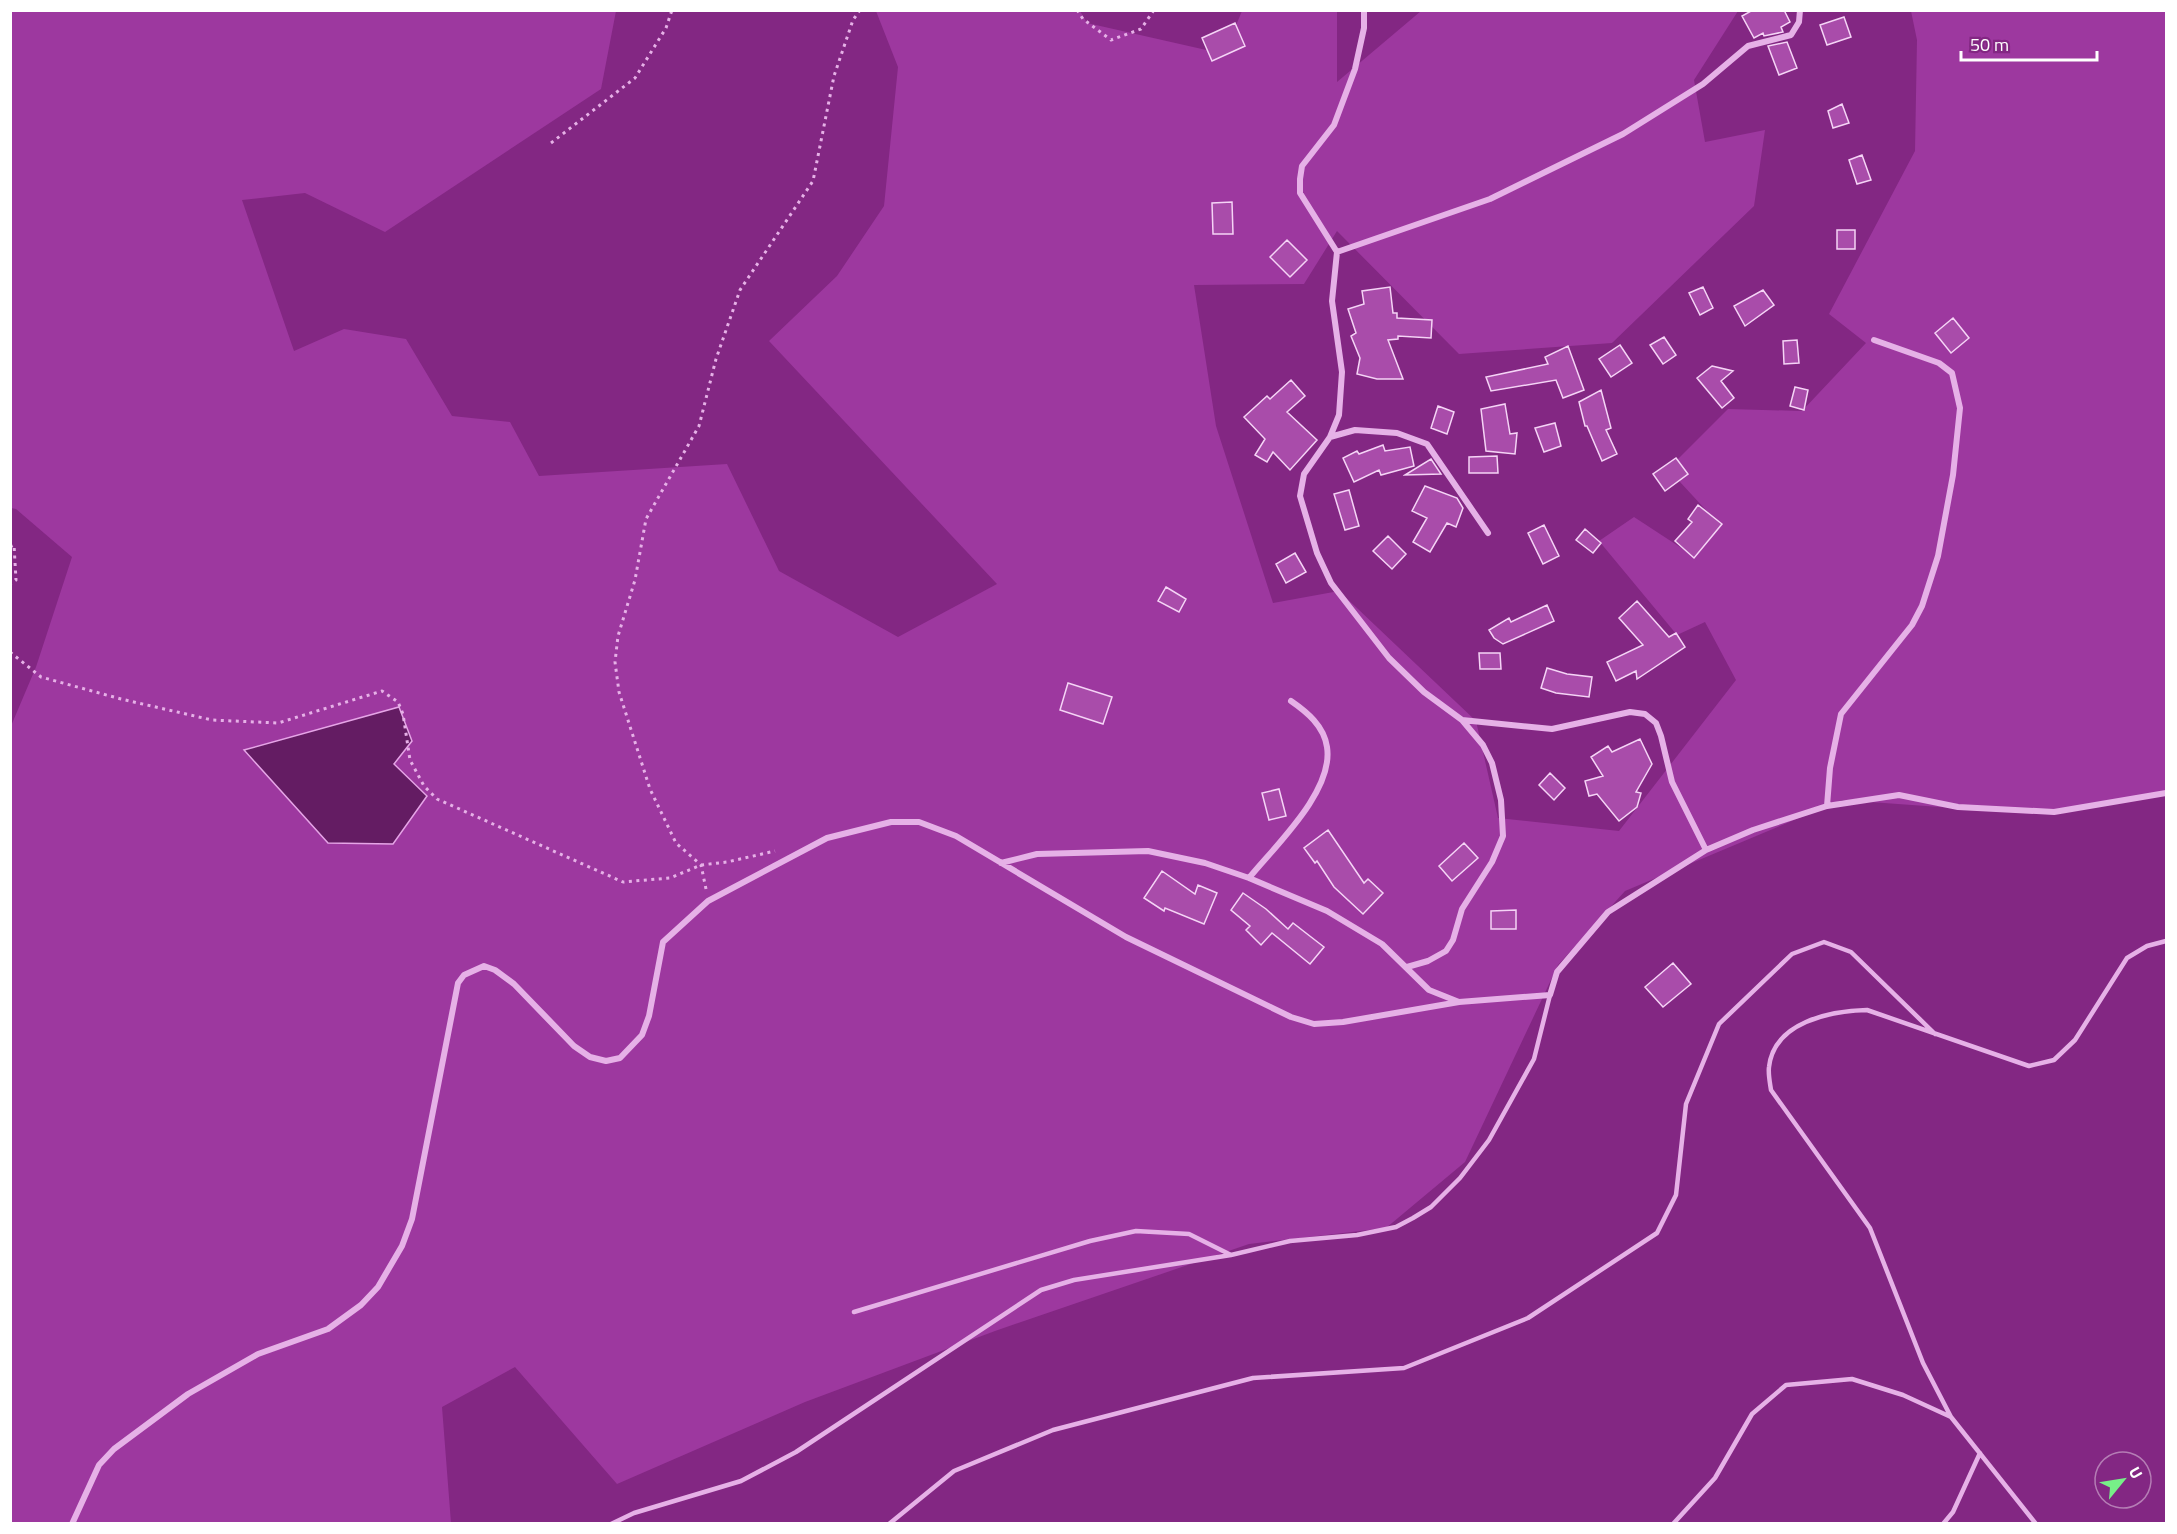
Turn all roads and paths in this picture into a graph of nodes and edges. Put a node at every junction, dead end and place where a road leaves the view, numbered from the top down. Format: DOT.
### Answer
graph roads {
  1 [pos="672,10"];
  2 [pos="860,10"];
  3 [pos="1077,10"];
  4 [pos="1154,10"];
  5 [pos="1364,10"];
  6 [pos="1800,10"];
  7 [pos="551,143"];
  8 [pos="1337,252"];
  9 [pos="1874,340"];
  10 [pos="1330,437"];
  11 [pos="1488,533"];
  12 [pos="10,547"];
  13 [pos="10,584"];
  14 [pos="10,652"];
  15 [pos="1291,700"];
  16 [pos="1462,720"];
  17 [pos="2166,793"];
  18 [pos="1827,806"];
  19 [pos="782,849"];
  20 [pos="1706,850"];
  21 [pos="1001,863"];
  22 [pos="701,866"];
  23 [pos="1249,878"];
  24 [pos="708,901"];
  25 [pos="2166,941"];
  26 [pos="1407,967"];
  27 [pos="1551,995"];
  28 [pos="1459,1002"];
  29 [pos="1935,1034"];
  30 [pos="1231,1255"];
  31 [pos="854,1312"];
  32 [pos="1951,1417"];
  33 [pos="1980,1453"];
  34 [pos="72,1524"];
  35 [pos="611,1524"];
  36 [pos="889,1524"];
  37 [pos="1673,1524"];
  38 [pos="1943,1524"];
  39 [pos="2036,1524"];
  1 -- 7 [label="path"];
  2 -- 22 [label="path"];
  3 -- 4 [label="path"];
  5 -- 8 [label="street"];
  6 -- 8 [label="street"];
  8 -- 10 [label="street"];
  9 -- 18 [label="street"];
  10 -- 11 [label="street"];
  10 -- 16 [label="street"];
  12 -- 13 [label="path"];
  14 -- 22 [label="path"];
  15 -- 23 [label="street"];
  16 -- 20 [label="street"];
  16 -- 26 [label="street"];
  17 -- 18 [label="street"];
  18 -- 20 [label="street"];
  19 -- 22 [label="path"];
  20 -- 27 [label="street"];
  21 -- 23 [label="street"];
  21 -- 24 [label="street"];
  21 -- 28 [label="street"];
  22 -- 24 [label="path"];
  23 -- 26 [label="street"];
  24 -- 34 [label="street"];
  25 -- 29 [label="lane"];
  26 -- 28 [label="street"];
  27 -- 28 [label="street"];
  27 -- 30 [label="lane"];
  29 -- 32 [label="lane"];
  29 -- 36 [label="lane"];
  30 -- 31 [label="lane"];
  30 -- 35 [label="lane"];
  32 -- 33 [label="lane"];
  32 -- 37 [label="lane"];
  33 -- 38 [label="lane"];
  33 -- 39 [label="lane"];
}
